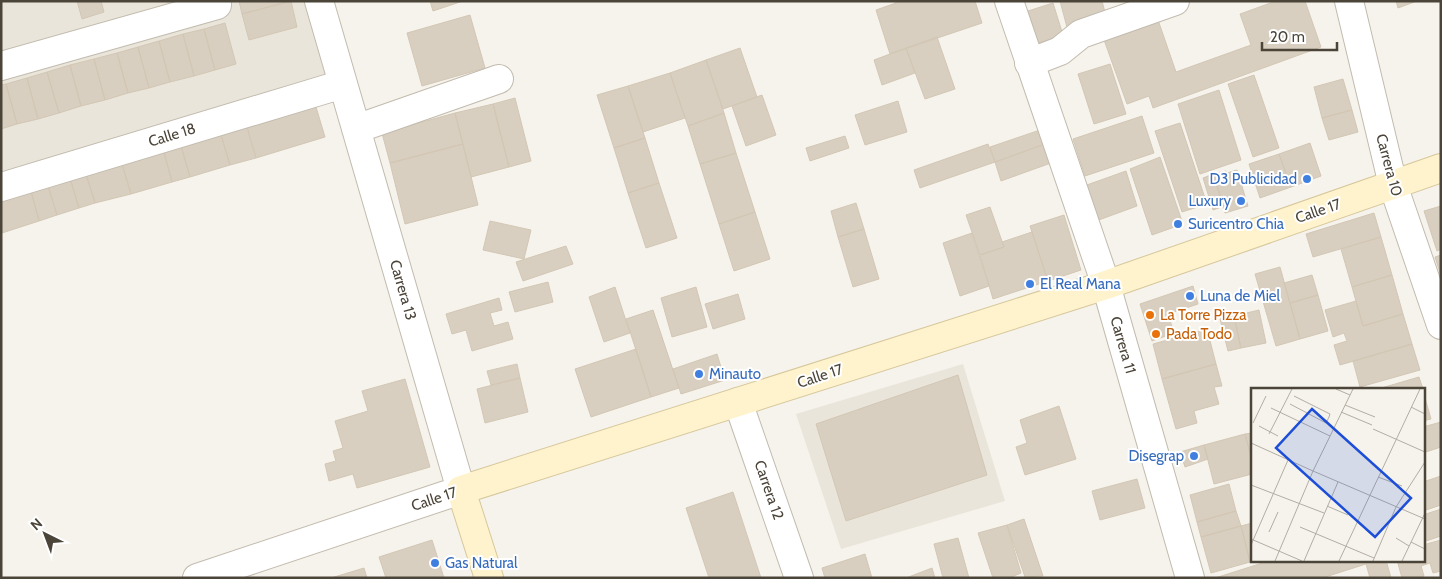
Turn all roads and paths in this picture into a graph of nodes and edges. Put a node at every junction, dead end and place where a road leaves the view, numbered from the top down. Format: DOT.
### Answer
graph roads {
  1 [pos="216,1"];
  2 [pos="319,1"];
  3 [pos="1009,1"];
  4 [pos="1175,1"];
  5 [pos="1349,1"];
  6 [pos="1029,63"];
  7 [pos="1,66"];
  8 [pos="499,79"];
  9 [pos="343,84"];
  10 [pos="356,129"];
  11 [pos="1441,168"];
  12 [pos="1393,185"];
  13 [pos="1,187"];
  14 [pos="1106,285"];
  15 [pos="1441,325"];
  16 [pos="738,402"];
  17 [pos="461,490"];
  18 [pos="197,578"];
  19 [pos="489,578"];
  20 [pos="799,578"];
  21 [pos="1190,578"];
  1 -- 7 [label="street"];
  2 -- 9 [label="street, Carrera 13"];
  3 -- 6 [label="street, Carrera 11"];
  4 -- 6 [label="street"];
  5 -- 12 [label="street, Carrera 10"];
  6 -- 14 [label="street, Carrera 11"];
  8 -- 10 [label="street"];
  9 -- 10 [label="street, Carrera 13"];
  9 -- 13 [label="street, Calle 18"];
  10 -- 17 [label="street, Carrera 13"];
  11 -- 12 [label="main road, Calle 17"];
  12 -- 14 [label="main road, Calle 17"];
  12 -- 15 [label="street, Carrera 10"];
  14 -- 16 [label="main road, Calle 17"];
  14 -- 21 [label="street, Carrera 11"];
  16 -- 17 [label="main road, Calle 17"];
  16 -- 20 [label="street, Carrera 12"];
  17 -- 18 [label="street, Calle 17"];
  17 -- 19 [label="main road, Carrera 13"];
}
